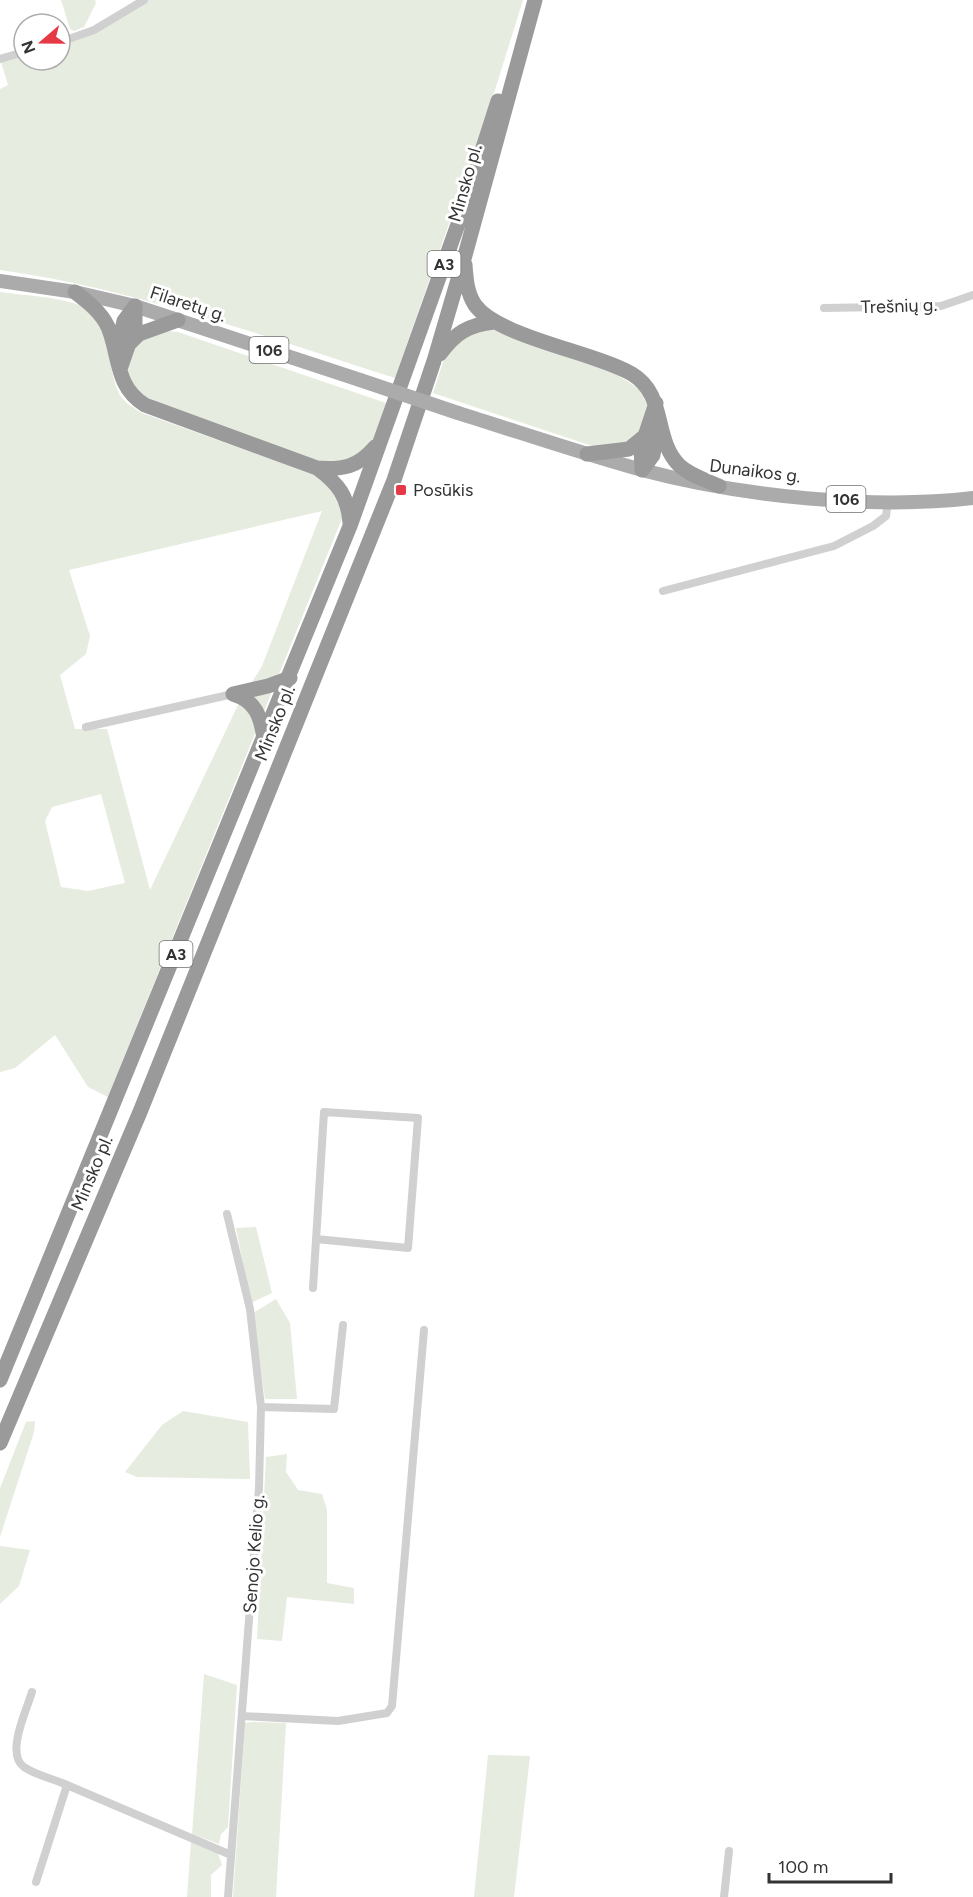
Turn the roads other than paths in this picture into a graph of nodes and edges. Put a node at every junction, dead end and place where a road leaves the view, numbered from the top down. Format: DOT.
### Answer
graph roads {
  1 [pos="144,0"];
  2 [pos="533,0"];
  3 [pos="72,38"];
  4 [pos="464,259"];
  5 [pos="0,281"];
  6 [pos="75,292"];
  7 [pos="973,295"];
  8 [pos="135,306"];
  9 [pos="824,308"];
  10 [pos="178,320"];
  11 [pos="494,322"];
  12 [pos="123,350"];
  13 [pos="434,361"];
  14 [pos="658,409"];
  15 [pos="646,435"];
  16 [pos="381,440"];
  17 [pos="587,453"];
  18 [pos="317,468"];
  19 [pos="642,470"];
  20 [pos="719,486"];
  21 [pos="973,498"];
  22 [pos="888,501"];
  23 [pos="350,526"];
  24 [pos="663,591"];
  25 [pos="290,678"];
  26 [pos="233,694"];
  27 [pos="86,727"];
  28 [pos="264,740"];
  29 [pos="227,1214"];
  30 [pos="316,1239"];
  31 [pos="313,1288"];
  32 [pos="343,1325"];
  33 [pos="424,1330"];
  34 [pos="0,1380"];
  35 [pos="261,1407"];
  36 [pos="0,1443"];
  37 [pos="32,1692"];
  38 [pos="242,1716"];
  39 [pos="67,1785"];
  40 [pos="729,1851"];
  41 [pos="231,1855"];
  42 [pos="36,1882"];
  43 [pos="228,1897"];
  44 [pos="724,1897"];
  1 -- 3 [label="street"];
  2 -- 4 [label="highway, Minsko pl. / A3"];
  2 -- 16 [label="highway, Minsko pl. / A3"];
  4 -- 11 [label="highway"];
  4 -- 13 [label="highway, Minsko pl. / A3"];
  5 -- 6 [label="main road, Filaretų g. / 106"];
  6 -- 8 [label="main road, Filaretų g. / 106"];
  6 -- 12 [label="highway"];
  7 -- 9 [label="street, Trešnių g."];
  8 -- 10 [label="main road, Filaretų g. / 106"];
  8 -- 12 [label="highway"];
  10 -- 12 [label="highway"];
  10 -- 17 [label="main road, Filaretų g. / 106, bridge"];
  11 -- 13 [label="highway"];
  11 -- 14 [label="highway"];
  12 -- 18 [label="highway"];
  13 -- 36 [label="highway, Minsko pl. / A3"];
  14 -- 15 [label="highway"];
  14 -- 19 [label="highway"];
  14 -- 20 [label="highway"];
  15 -- 17 [label="highway"];
  15 -- 19 [label="highway"];
  16 -- 18 [label="highway"];
  16 -- 23 [label="highway, Minsko pl. / A3"];
  17 -- 19 [label="main road, 106"];
  18 -- 23 [label="highway"];
  19 -- 20 [label="main road, Dunaikos g. / 106"];
  20 -- 22 [label="main road, Dunaikos g. / 106"];
  21 -- 22 [label="main road, Dunaikos g. / 106"];
  22 -- 24 [label="street"];
  23 -- 25 [label="highway, Minsko pl. / A3"];
  25 -- 26 [label="highway"];
  25 -- 28 [label="highway, Minsko pl. / A3"];
  26 -- 27 [label="street"];
  26 -- 28 [label="highway"];
  28 -- 34 [label="highway, Minsko pl. / A3"];
  29 -- 35 [label="street, Senojo Kelio g."];
  30 -- 30 [label="street"];
  30 -- 31 [label="street"];
  32 -- 35 [label="street"];
  33 -- 38 [label="street"];
  35 -- 38 [label="street, Senojo Kelio g."];
  37 -- 39 [label="street"];
  38 -- 41 [label="street, Senojo Kelio g."];
  39 -- 41 [label="street"];
  39 -- 42 [label="street"];
  40 -- 44 [label="street"];
  41 -- 43 [label="street, Senojo Kelio g."];
}
